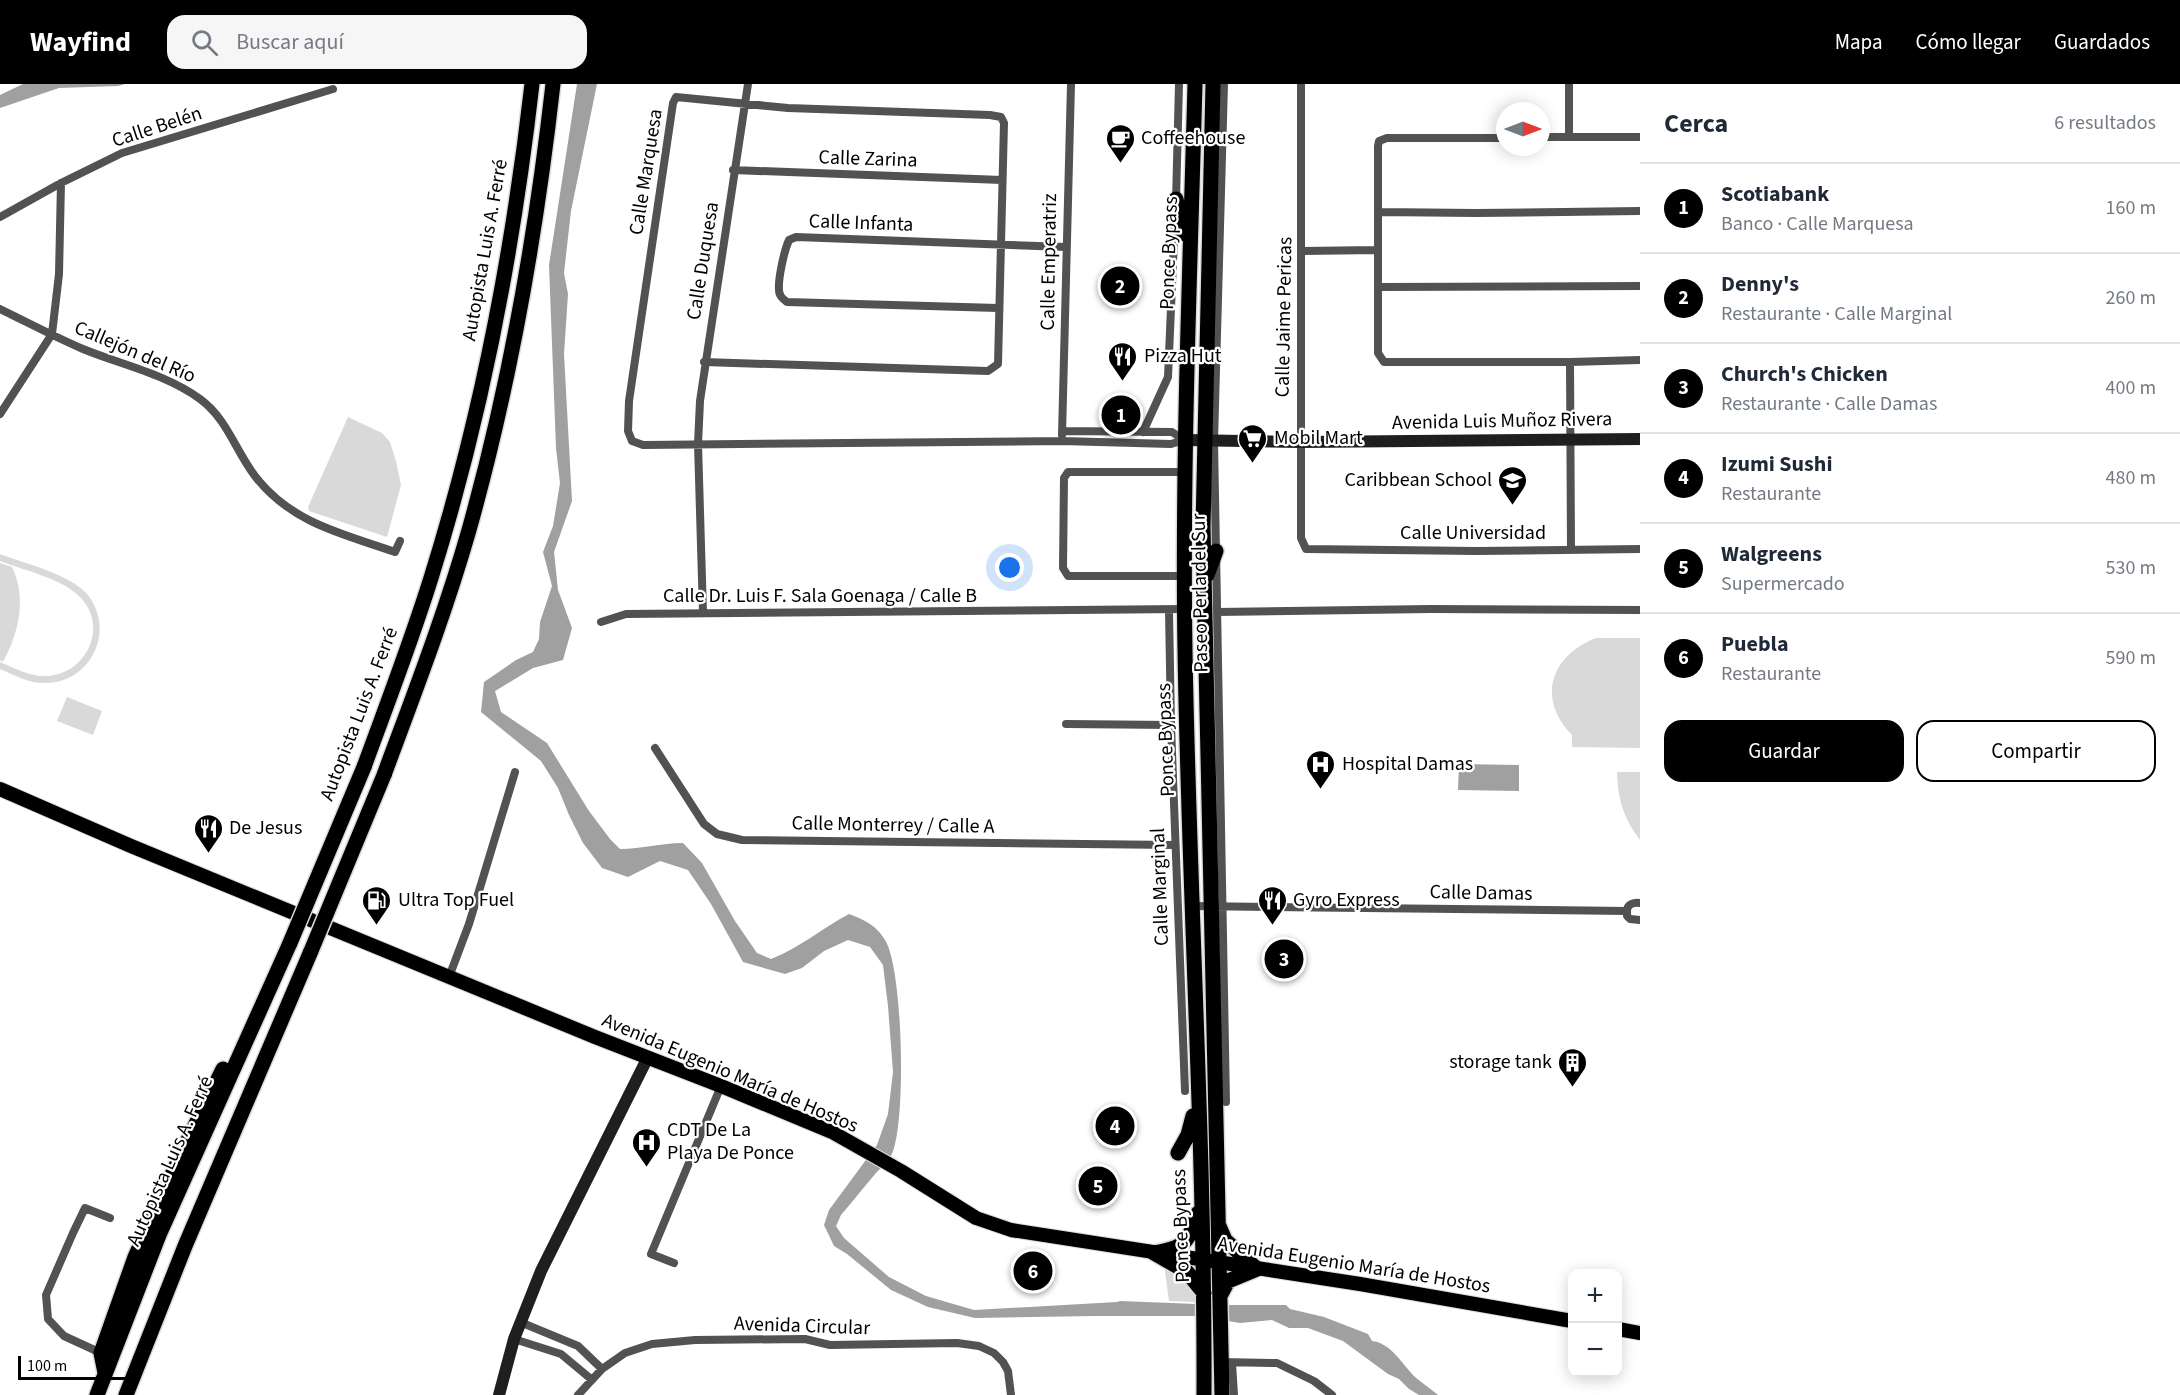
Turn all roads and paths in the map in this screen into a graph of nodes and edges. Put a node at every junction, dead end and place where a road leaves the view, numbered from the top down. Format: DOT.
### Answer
graph roads {
  1 [pos="532,84"];
  2 [pos="554,84"];
  3 [pos="748,84"];
  4 [pos="1071,84"];
  5 [pos="1179,84"];
  6 [pos="1195,84"];
  7 [pos="1213,84"];
  8 [pos="1224,84"];
  9 [pos="1301,84"];
  10 [pos="1569,84"];
  11 [pos="333,89"];
  12 [pos="744,105"];
  13 [pos="1550,137"];
  14 [pos="1569,137"];
  15 [pos="1640,137"];
  16 [pos="1496,138"];
  17 [pos="734,170"];
  18 [pos="1002,180"];
  19 [pos="61,183"];
  20 [pos="1176,199"];
  21 [pos="1640,211"];
  22 [pos="1378,212"];
  23 [pos="0,217"];
  24 [pos="1001,244"];
  25 [pos="1066,247"];
  26 [pos="1378,250"];
  27 [pos="1302,251"];
  28 [pos="1188,265"];
  29 [pos="1640,286"];
  30 [pos="1378,287"];
  31 [pos="998,308"];
  32 [pos="0,309"];
  33 [pos="52,334"];
  34 [pos="1640,360"];
  35 [pos="704,362"];
  36 [pos="1570,362"];
  37 [pos="0,414"];
  38 [pos="1103,430"];
  39 [pos="1062,431"];
  40 [pos="1143,432"];
  41 [pos="1570,439"];
  42 [pos="1640,439"];
  43 [pos="1184,440"];
  44 [pos="1062,441"];
  45 [pos="1209,441"];
  46 [pos="1300,442"];
  47 [pos="1102,443"];
  48 [pos="698,444"];
  49 [pos="1185,472"];
  50 [pos="400,541"];
  51 [pos="1306,549"];
  52 [pos="1571,549"];
  53 [pos="1640,549"];
  54 [pos="1216,551"];
  55 [pos="1184,576"];
  56 [pos="1203,586"];
  57 [pos="1177,610"];
  58 [pos="1640,610"];
  59 [pos="1217,612"];
  60 [pos="703,613"];
  61 [pos="601,622"];
  62 [pos="1066,724"];
  63 [pos="1171,725"];
  64 [pos="655,748"];
  65 [pos="515,772"];
  66 [pos="0,789"];
  67 [pos="1175,844"];
  68 [pos="1640,903"];
  69 [pos="1191,906"];
  70 [pos="1216,906"];
  71 [pos="1627,911"];
  72 [pos="1640,920"];
  73 [pos="449,977"];
  74 [pos="246,1041"];
  75 [pos="647,1059"];
  76 [pos="722,1086"];
  77 [pos="1191,1093"];
  78 [pos="1226,1102"];
  79 [pos="1216,1133"];
  80 [pos="1178,1153"];
  81 [pos="1200,1208"];
  82 [pos="110,1218"];
  83 [pos="1217,1221"];
  84 [pos="1154,1253"];
  85 [pos="1211,1262"];
  86 [pos="674,1263"];
  87 [pos="1257,1269"];
  88 [pos="1204,1293"];
  89 [pos="1218,1299"];
  90 [pos="1568,1320"];
  91 [pos="520,1322"];
  92 [pos="1622,1330"];
  93 [pos="1640,1333"];
  94 [pos="514,1339"];
  95 [pos="101,1353"];
  96 [pos="1226,1363"];
  97 [pos="602,1369"];
  98 [pos="105,1373"];
  99 [pos="591,1379"];
  100 [pos="97,1395"];
  101 [pos="126,1395"];
  102 [pos="499,1395"];
  103 [pos="579,1395"];
  104 [pos="1011,1395"];
  105 [pos="1204,1395"];
  106 [pos="1222,1395"];
  107 [pos="1234,1395"];
  108 [pos="1332,1395"];
  1 -- 74 [label="highway, Autopista Luis A. Ferré, bridge"];
  2 -- 101 [label="highway, bridge"];
  3 -- 12 [label="street, Calle Duquesa"];
  4 -- 25 [label="street, Calle Emperatriz"];
  5 -- 20 [label="street"];
  6 -- 28 [label="highway, Ponce Bypass"];
  7 -- 45 [label="highway, Ponce Bypass"];
  8 -- 45 [label="street, Paseo Perla del Sur"];
  9 -- 27 [label="street, Calle Jaime Pericas"];
  10 -- 14 [label="street"];
  11 -- 19 [label="street, Calle Belén"];
  12 -- 17 [label="street, Calle Duquesa"];
  12 -- 18 [label="street, Calle Marquesa"];
  12 -- 48 [label="street, Calle Marquesa"];
  13 -- 14 [label="street"];
  14 -- 15 [label="street"];
  16 -- 22 [label="street"];
  17 -- 18 [label="street, Calle Zarina"];
  17 -- 35 [label="street, Calle Duquesa"];
  18 -- 24 [label="street, Calle Marquesa"];
  19 -- 23 [label="street, Calle Belén"];
  19 -- 33 [label="street"];
  20 -- 28 [label="highway"];
  20 -- 40 [label="street"];
  21 -- 22 [label="street"];
  22 -- 26 [label="street"];
  24 -- 25 [label="street, Calle Infanta"];
  24 -- 31 [label="street, Calle Marquesa"];
  24 -- 31 [label="street, Calle Infanta"];
  25 -- 39 [label="street, Calle Emperatriz"];
  26 -- 27 [label="street"];
  26 -- 30 [label="street"];
  27 -- 46 [label="street, Calle Jaime Pericas"];
  28 -- 43 [label="highway, Ponce Bypass"];
  29 -- 30 [label="street"];
  30 -- 36 [label="street"];
  31 -- 35 [label="street, Calle Marquesa"];
  32 -- 33 [label="street, Callejón del Río"];
  33 -- 37 [label="street"];
  33 -- 50 [label="street, Callejón del Río"];
  34 -- 36 [label="street"];
  35 -- 48 [label="street, Calle Duquesa"];
  36 -- 41 [label="street"];
  38 -- 39 [label="street"];
  38 -- 40 [label="street"];
  38 -- 47 [label="street"];
  39 -- 44 [label="street, Calle Emperatriz"];
  40 -- 43 [label="street"];
  41 -- 42 [label="street, Avenida Luis Muñoz Rivera"];
  41 -- 46 [label="street, Avenida Luis Muñoz Rivera"];
  41 -- 52 [label="street"];
  43 -- 45 [label="street, Avenida Luis Muñoz Rivera"];
  43 -- 47 [label="street, Calle Marquesa"];
  43 -- 49 [label="highway, Ponce Bypass"];
  44 -- 47 [label="street, Calle Marquesa"];
  44 -- 48 [label="street, Calle Marquesa"];
  45 -- 46 [label="street, Avenida Luis Muñoz Rivera"];
  45 -- 54 [label="street, Paseo Perla del Sur"];
  45 -- 56 [label="highway, Ponce Bypass"];
  46 -- 51 [label="street, Calle Jaime Pericas"];
  48 -- 60 [label="street, Calle Duquesa"];
  49 -- 55 [label="highway, Ponce Bypass"];
  49 -- 55 [label="street"];
  51 -- 52 [label="street, Calle Universidad"];
  52 -- 53 [label="street, Calle Universidad"];
  54 -- 56 [label="highway"];
  54 -- 59 [label="street, Paseo Perla del Sur"];
  55 -- 57 [label="highway, Ponce Bypass"];
  56 -- 70 [label="highway, Ponce Bypass"];
  57 -- 60 [label="street, Calle Dr. Luis F. Sala Goenaga / Calle B"];
  57 -- 63 [label="street, Calle Marginal"];
  57 -- 69 [label="highway, Ponce Bypass"];
  58 -- 59 [label="street"];
  59 -- 70 [label="street, Paseo Perla del Sur"];
  60 -- 61 [label="street, Calle Dr. Luis F. Sala Goenaga / Calle B"];
  62 -- 63 [label="street"];
  63 -- 67 [label="street, Calle Marginal"];
  64 -- 67 [label="street, Calle Monterrey / Calle A"];
  65 -- 73 [label="street"];
  66 -- 73 [label="main road, Avenida Eugenio María de Hostos"];
  67 -- 77 [label="street, Calle Marginal"];
  68 -- 71 [label="street"];
  69 -- 70 [label="street, Calle Damas"];
  69 -- 77 [label="highway, Ponce Bypass"];
  70 -- 71 [label="street, Calle Damas"];
  70 -- 78 [label="street, Paseo Perla del Sur"];
  70 -- 79 [label="highway, Ponce Bypass"];
  71 -- 72 [label="street"];
  73 -- 75 [label="main road, Avenida Eugenio María de Hostos"];
  74 -- 95 [label="highway"];
  74 -- 98 [label="highway, Autopista Luis A. Ferré"];
  75 -- 76 [label="main road, Avenida Eugenio María de Hostos"];
  75 -- 91 [label="street"];
  76 -- 84 [label="main road, Avenida Eugenio María de Hostos"];
  76 -- 86 [label="street"];
  77 -- 80 [label="highway"];
  77 -- 81 [label="highway, Ponce Bypass"];
  78 -- 79 [label="highway"];
  79 -- 83 [label="highway, Ponce Bypass"];
  81 -- 84 [label="highway"];
  81 -- 85 [label="highway, Ponce Bypass"];
  82 -- 95 [label="street"];
  83 -- 85 [label="highway, Ponce Bypass"];
  83 -- 87 [label="highway"];
  84 -- 85 [label="main road, Avenida Eugenio María de Hostos"];
  84 -- 88 [label="highway"];
  85 -- 87 [label="main road, Avenida Eugenio María de Hostos"];
  85 -- 88 [label="highway, Ponce Bypass"];
  85 -- 89 [label="highway, Ponce Bypass"];
  87 -- 89 [label="highway"];
  87 -- 90 [label="main road, Avenida Eugenio María de Hostos"];
  88 -- 105 [label="highway, Ponce Bypass"];
  89 -- 96 [label="highway, Ponce Bypass"];
  91 -- 94 [label="street"];
  91 -- 97 [label="street"];
  92 -- 93 [label="main road"];
  94 -- 99 [label="street"];
  94 -- 102 [label="street"];
  95 -- 98 [label="highway"];
  96 -- 106 [label="highway, Ponce Bypass"];
  96 -- 107 [label="street"];
  96 -- 108 [label="street"];
  97 -- 99 [label="street, Avenida Circular"];
  97 -- 104 [label="street, Avenida Circular"];
  98 -- 100 [label="highway, Autopista Luis A. Ferré"];
  99 -- 103 [label="street, Avenida Circular"];
}
